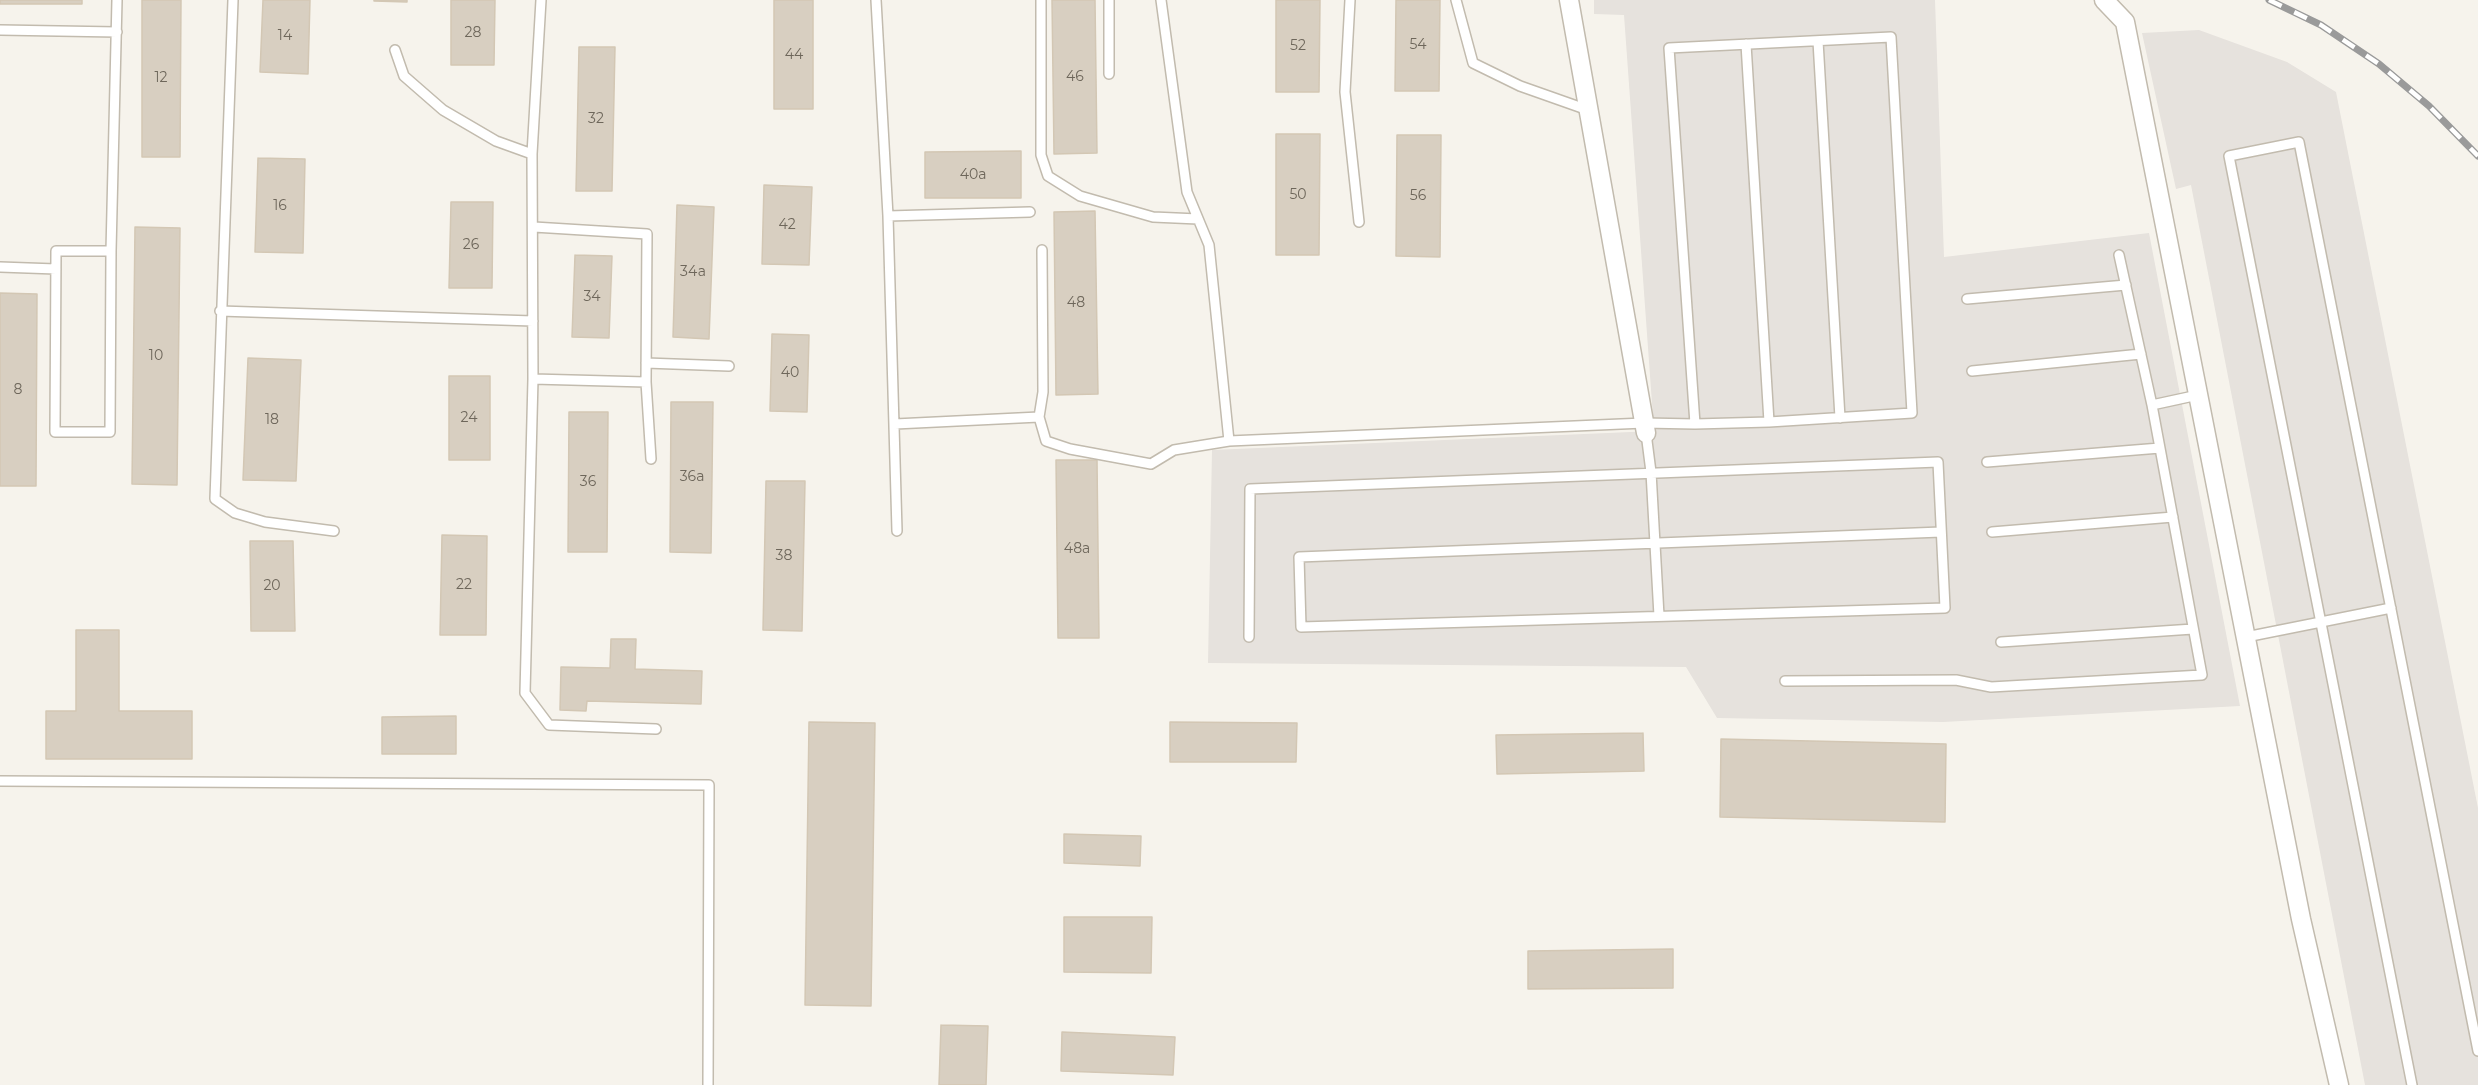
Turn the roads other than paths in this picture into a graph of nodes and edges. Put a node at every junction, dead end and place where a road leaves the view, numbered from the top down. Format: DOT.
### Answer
graph roads {
  1 [pos="117,0"];
  2 [pos="233,0"];
  3 [pos="541,0"];
  4 [pos="876,0"];
  5 [pos="1041,0"];
  6 [pos="1108,0"];
  7 [pos="1161,0"];
  8 [pos="1350,0"];
  9 [pos="1456,0"];
  10 [pos="1569,0"];
  11 [pos="2104,0"];
  12 [pos="0,30"];
  13 [pos="117,32"];
  14 [pos="1818,41"];
  15 [pos="1746,44"];
  16 [pos="395,50"];
  17 [pos="1109,74"];
  18 [pos="1588,110"];
  19 [pos="532,154"];
  20 [pos="1030,212"];
  21 [pos="888,216"];
  22 [pos="1198,219"];
  23 [pos="1359,222"];
  24 [pos="534,227"];
  25 [pos="1042,250"];
  26 [pos="111,252"];
  27 [pos="2119,255"];
  28 [pos="0,267"];
  29 [pos="56,269"];
  30 [pos="2126,285"];
  31 [pos="1967,299"];
  32 [pos="220,311"];
  33 [pos="532,321"];
  34 [pos="2140,354"];
  35 [pos="646,363"];
  36 [pos="729,366"];
  37 [pos="1972,371"];
  38 [pos="533,379"];
  39 [pos="646,382"];
  40 [pos="2198,395"];
  41 [pos="2152,405"];
  42 [pos="1039,417"];
  43 [pos="1840,418"];
  44 [pos="1769,422"];
  45 [pos="895,424"];
  46 [pos="1695,424"];
  47 [pos="1645,428"];
  48 [pos="1229,441"];
  49 [pos="2160,448"];
  50 [pos="651,459"];
  51 [pos="1987,462"];
  52 [pos="1651,472"];
  53 [pos="2173,517"];
  54 [pos="334,531"];
  55 [pos="897,531"];
  56 [pos="1941,532"];
  57 [pos="1992,532"];
  58 [pos="1654,543"];
  59 [pos="2391,608"];
  60 [pos="1659,616"];
  61 [pos="2320,622"];
  62 [pos="2193,629"];
  63 [pos="1249,637"];
  64 [pos="2246,637"];
  65 [pos="2001,642"];
  66 [pos="1785,681"];
  67 [pos="656,729"];
  68 [pos="0,781"];
  69 [pos="2478,1051"];
  70 [pos="708,1085"];
  71 [pos="2339,1085"];
  72 [pos="2412,1085"];
  1 -- 13 [label="lane"];
  2 -- 32 [label="lane"];
  3 -- 19 [label="lane"];
  4 -- 21 [label="lane"];
  5 -- 22 [label="lane"];
  6 -- 17 [label="lane"];
  7 -- 22 [label="lane"];
  8 -- 23 [label="lane"];
  9 -- 18 [label="lane"];
  10 -- 18 [label="street"];
  11 -- 40 [label="street"];
  12 -- 13 [label="lane"];
  13 -- 26 [label="lane"];
  14 -- 15 [label="lane"];
  14 -- 43 [label="lane"];
  14 -- 43 [label="lane"];
  15 -- 44 [label="lane"];
  15 -- 46 [label="lane"];
  16 -- 19 [label="lane"];
  18 -- 47 [label="street"];
  19 -- 24 [label="lane"];
  20 -- 21 [label="lane"];
  21 -- 45 [label="lane"];
  22 -- 48 [label="lane"];
  24 -- 33 [label="lane"];
  24 -- 35 [label="lane"];
  25 -- 42 [label="lane"];
  26 -- 29 [label="lane"];
  26 -- 29 [label="lane"];
  27 -- 30 [label="lane"];
  28 -- 29 [label="lane"];
  30 -- 31 [label="lane"];
  30 -- 34 [label="lane"];
  32 -- 33 [label="lane"];
  32 -- 54 [label="lane"];
  33 -- 38 [label="lane"];
  34 -- 37 [label="lane"];
  34 -- 41 [label="lane"];
  35 -- 36 [label="lane"];
  35 -- 39 [label="lane"];
  38 -- 39 [label="lane"];
  38 -- 67 [label="lane"];
  39 -- 50 [label="lane"];
  40 -- 41 [label="lane"];
  40 -- 64 [label="street"];
  41 -- 49 [label="lane"];
  42 -- 45 [label="lane"];
  42 -- 48 [label="lane"];
  43 -- 44 [label="lane"];
  44 -- 46 [label="lane"];
  45 -- 55 [label="lane"];
  46 -- 47 [label="lane"];
  47 -- 48 [label="lane"];
  47 -- 52 [label="lane"];
  49 -- 51 [label="lane"];
  49 -- 53 [label="lane"];
  52 -- 56 [label="lane"];
  52 -- 58 [label="lane"];
  52 -- 63 [label="lane"];
  53 -- 57 [label="lane"];
  53 -- 62 [label="lane"];
  56 -- 58 [label="lane"];
  56 -- 60 [label="lane"];
  58 -- 60 [label="lane"];
  58 -- 60 [label="lane"];
  59 -- 61 [label="lane"];
  59 -- 61 [label="lane"];
  59 -- 69 [label="lane"];
  61 -- 64 [label="lane"];
  61 -- 72 [label="lane"];
  62 -- 65 [label="lane"];
  62 -- 66 [label="lane"];
  64 -- 71 [label="street"];
  68 -- 70 [label="lane"];
}
